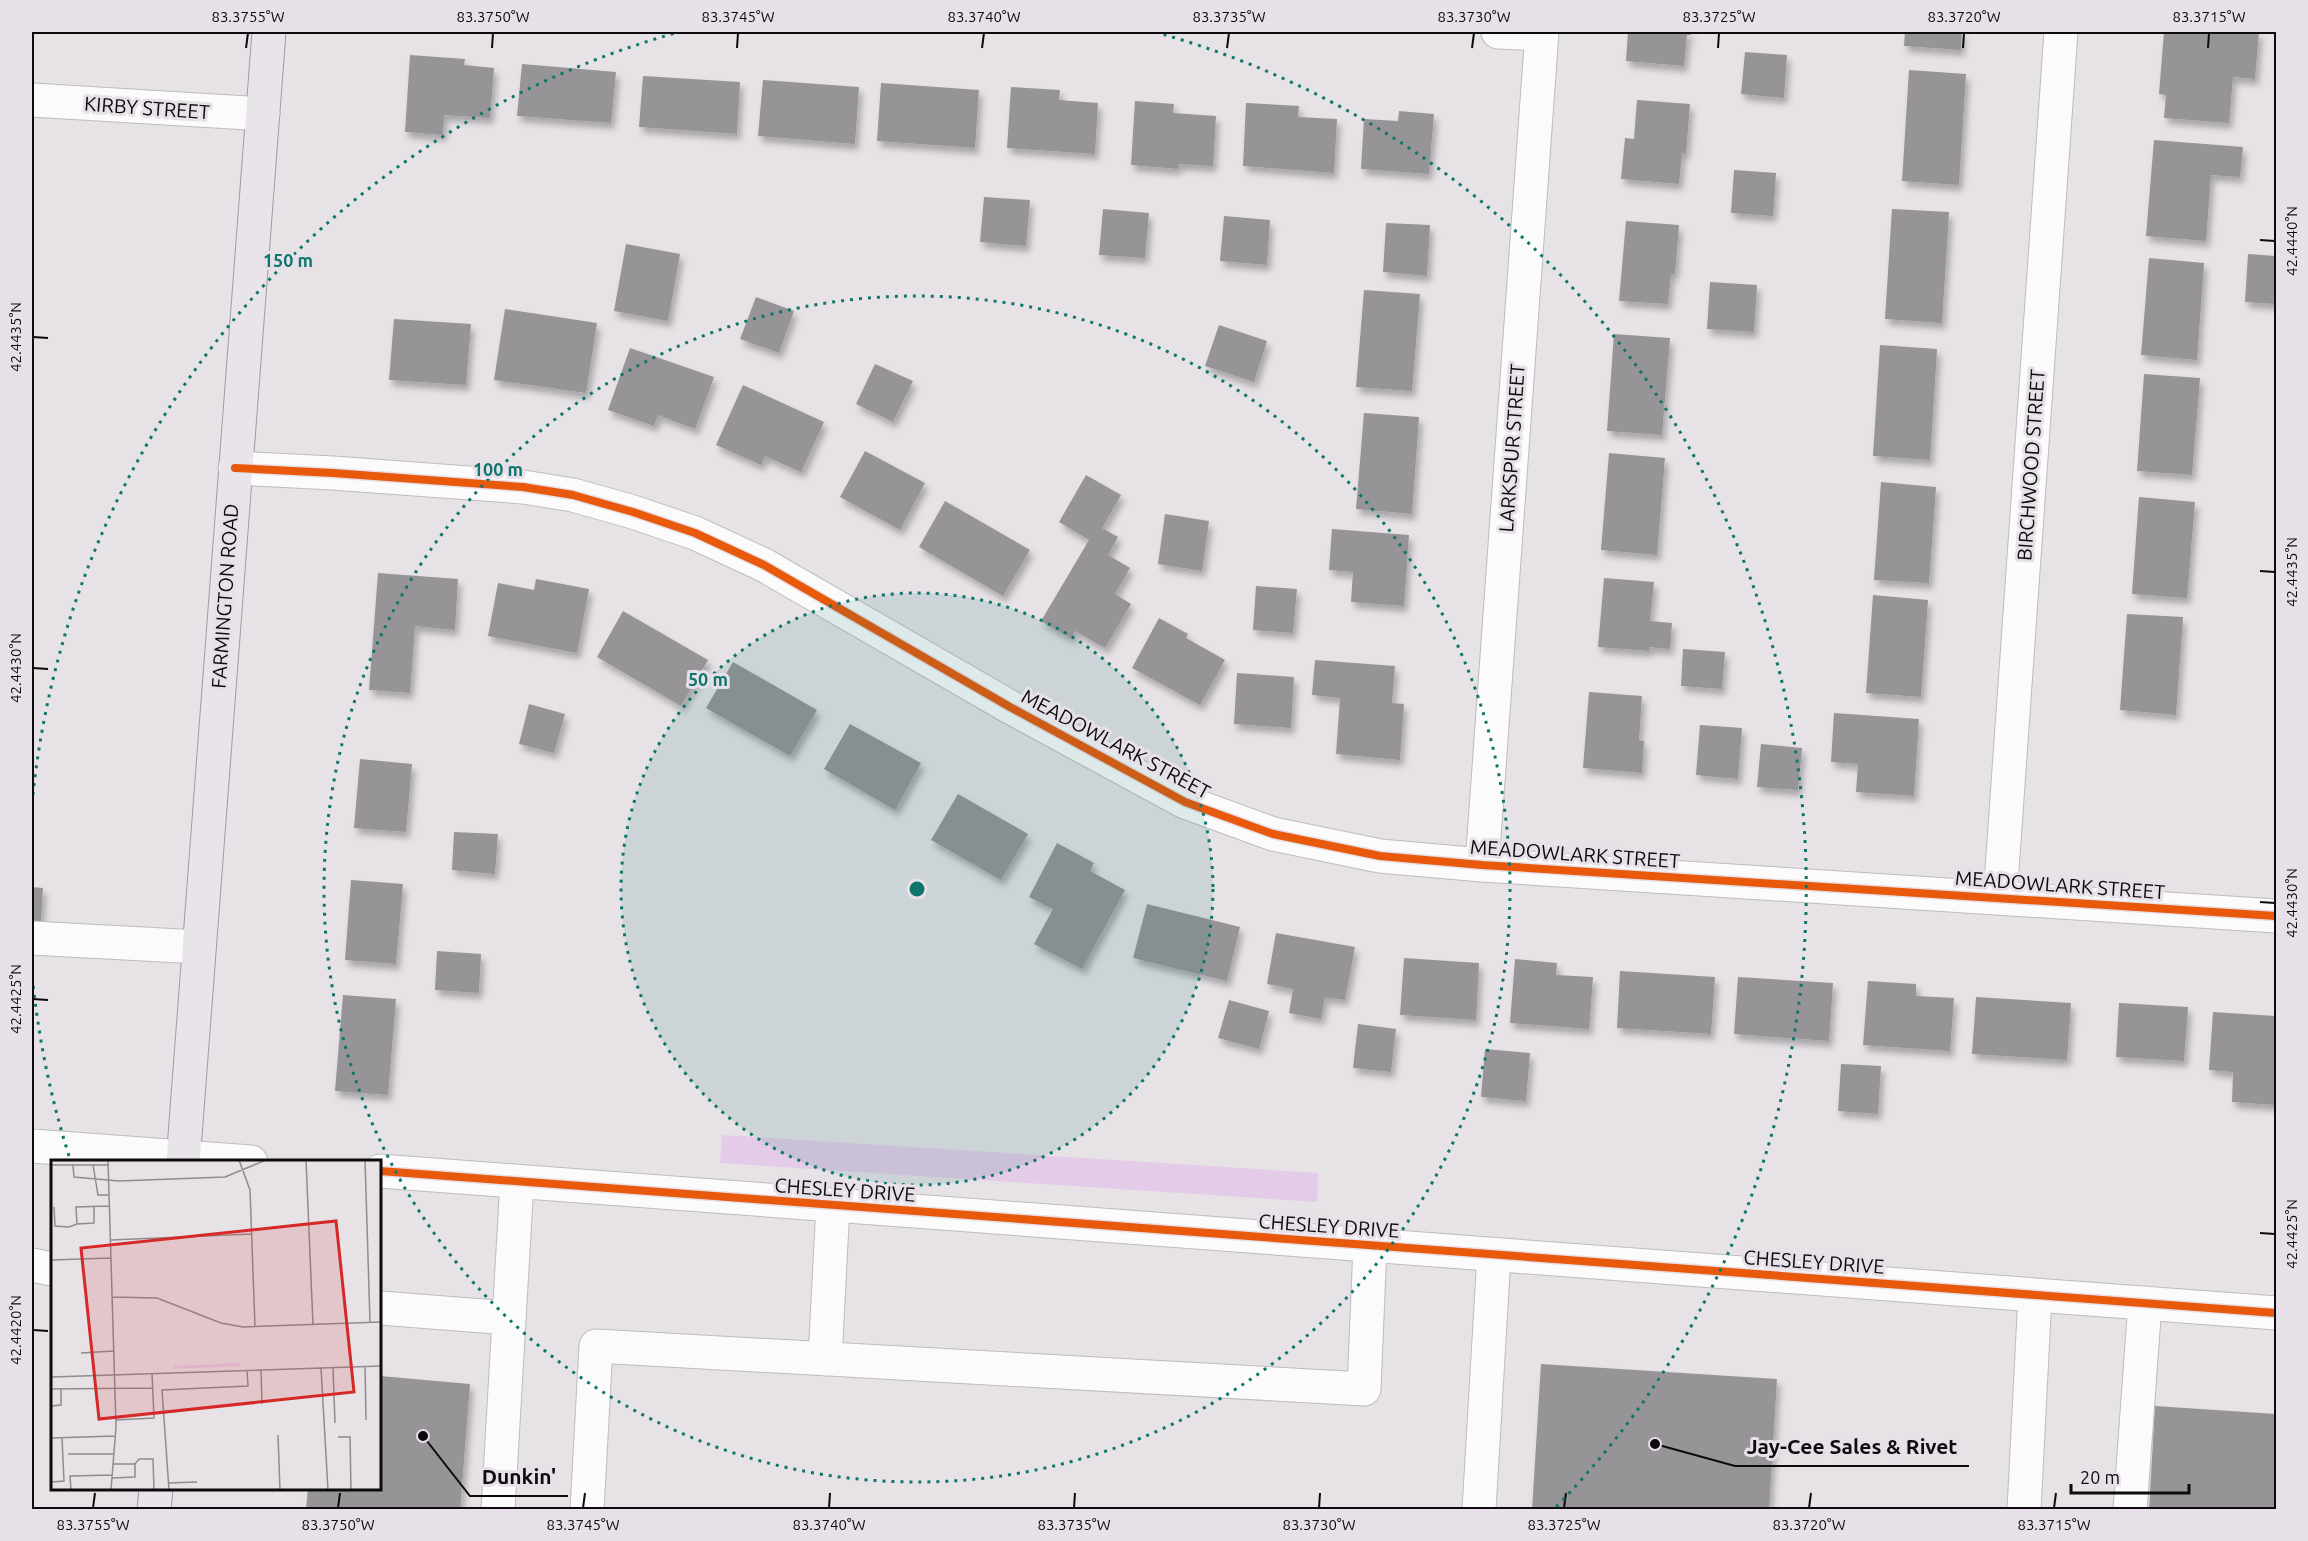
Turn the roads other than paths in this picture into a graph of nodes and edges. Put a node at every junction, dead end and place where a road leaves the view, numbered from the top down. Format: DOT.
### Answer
graph roads {
  1 [pos="270,32"];
  2 [pos="1498,32"];
  3 [pos="2061,32"];
  4 [pos="1542,33"];
  5 [pos="32,100"];
  6 [pos="264,114"];
  7 [pos="235,468"];
  8 [pos="1482,865"];
  9 [pos="2000,898"];
  10 [pos="2277,916"];
  11 [pos="32,938"];
  12 [pos="199,947"];
  13 [pos="32,1146"];
  14 [pos="183,1159"];
  15 [pos="217,1160"];
  16 [pos="381,1172"];
  17 [pos="517,1182"];
  18 [pos="833,1205"];
  19 [pos="1370,1246"];
  20 [pos="1494,1255"];
  21 [pos="32,1265"];
  22 [pos="51,1269"];
  23 [pos="2035,1295"];
  24 [pos="2145,1303"];
  25 [pos="381,1308"];
  26 [pos="2277,1313"];
  27 [pos="509,1318"];
  28 [pos="825,1359"];
  29 [pos="156,1490"];
  30 [pos="154,1509"];
  31 [pos="498,1509"];
  32 [pos="587,1509"];
  33 [pos="1479,1509"];
  34 [pos="2024,1509"];
  35 [pos="2130,1509"];
  1 -- 6 [label="main road, FARMINGTON ROAD"];
  2 -- 4 [label="street"];
  3 -- 9 [label="street, BIRCHWOOD STREET"];
  4 -- 8 [label="street, LARKSPUR STREET"];
  5 -- 6 [label="street, KIRBY STREET"];
  6 -- 7 [label="main road, FARMINGTON ROAD"];
  7 -- 8 [label="street, MEADOWLARK STREET"];
  7 -- 12 [label="main road, FARMINGTON ROAD"];
  8 -- 9 [label="street, MEADOWLARK STREET"];
  9 -- 10 [label="street, MEADOWLARK STREET"];
  11 -- 12 [label="street"];
  12 -- 14 [label="main road, FARMINGTON ROAD"];
  13 -- 14 [label="street"];
  14 -- 15 [label="street"];
  16 -- 17 [label="street, CHESLEY DRIVE"];
  17 -- 18 [label="street, CHESLEY DRIVE"];
  17 -- 27 [label="street"];
  18 -- 19 [label="street, CHESLEY DRIVE"];
  18 -- 28 [label="street"];
  19 -- 20 [label="street, CHESLEY DRIVE"];
  19 -- 28 [label="street"];
  20 -- 23 [label="street, CHESLEY DRIVE"];
  20 -- 33 [label="street"];
  21 -- 22 [label="street"];
  23 -- 24 [label="street, CHESLEY DRIVE"];
  23 -- 34 [label="street"];
  24 -- 26 [label="street, CHESLEY DRIVE"];
  24 -- 35 [label="street"];
  25 -- 27 [label="street"];
  27 -- 31 [label="street"];
  28 -- 32 [label="street"];
  29 -- 30 [label="main road"];
}
